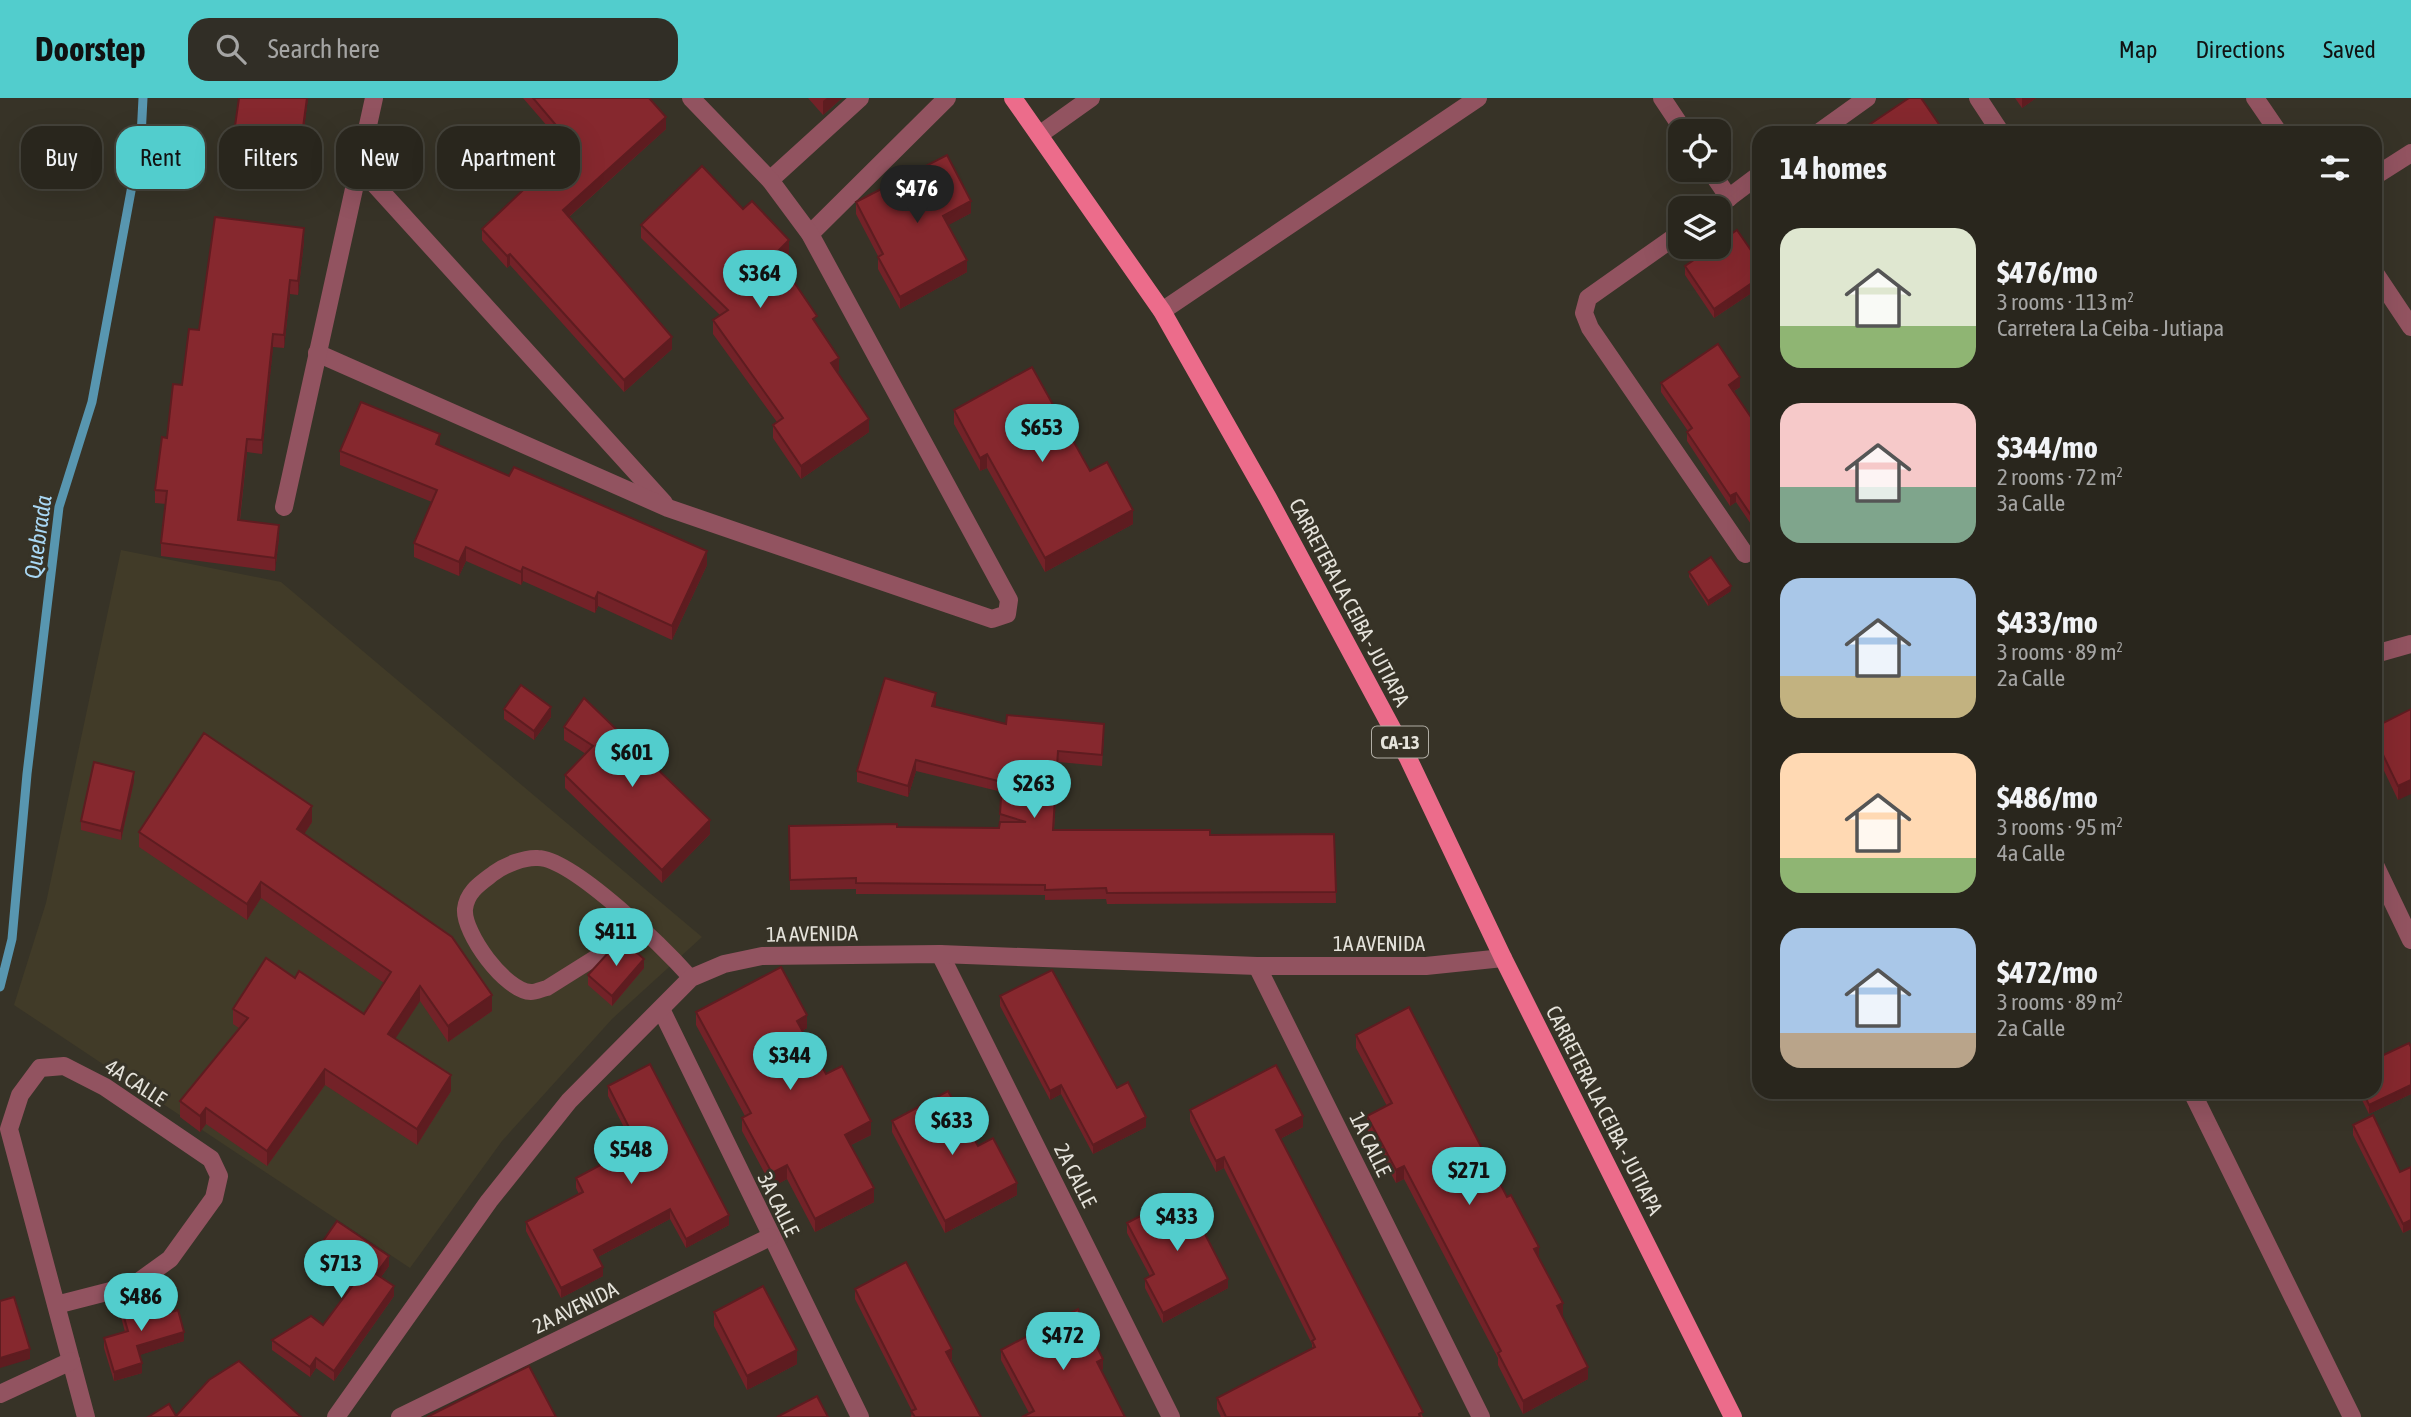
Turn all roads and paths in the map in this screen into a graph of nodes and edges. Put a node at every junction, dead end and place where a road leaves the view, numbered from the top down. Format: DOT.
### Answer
graph roads {
  1 [pos="374,98"];
  2 [pos="691,98"];
  3 [pos="860,98"];
  4 [pos="947,98"];
  5 [pos="1013,98"];
  6 [pos="1091,98"];
  7 [pos="1478,98"];
  8 [pos="1662,98"];
  9 [pos="1867,98"];
  10 [pos="1978,98"];
  11 [pos="2255,98"];
  12 [pos="1676,119"];
  13 [pos="367,126"];
  14 [pos="1828,126"];
  15 [pos="1996,126"];
  16 [pos="2274,126"];
  17 [pos="1039,135"];
  18 [pos="2411,153"];
  19 [pos="2382,172"];
  20 [pos="770,180"];
  21 [pos="1752,182"];
  22 [pos="353,189"];
  23 [pos="379,189"];
  24 [pos="1731,197"];
  25 [pos="810,234"];
  26 [pos="1668,241"];
  27 [pos="2382,284"];
  28 [pos="1162,311"];
  29 [pos="2411,327"];
  30 [pos="317,353"];
  31 [pos="284,507"];
  32 [pos="668,508"];
  33 [pos="1745,554"];
  34 [pos="2411,644"];
  35 [pos="2382,652"];
  36 [pos="2382,880"];
  37 [pos="641,929"];
  38 [pos="2411,940"];
  39 [pos="940,954"];
  40 [pos="1503,958"];
  41 [pos="1257,966"];
  42 [pos="691,978"];
  43 [pos="660,1009"];
  44 [pos="2195,1099"];
  45 [pos="770,1237"];
  46 [pos="56,1305"];
  47 [pos="71,1361"];
  48 [pos="0,1394"];
  49 [pos="86,1417"];
  50 [pos="336,1417"];
  51 [pos="400,1417"];
  52 [pos="860,1417"];
  53 [pos="1171,1417"];
  54 [pos="1481,1417"];
  55 [pos="1733,1417"];
  56 [pos="2352,1417"];
  1 -- 13 [label="street"];
  2 -- 20 [label="street"];
  3 -- 20 [label="street"];
  4 -- 25 [label="street"];
  5 -- 17 [label="main road, CARRETERA LA CEIBA - JUTIAPA / CA-13"];
  6 -- 17 [label="street"];
  7 -- 28 [label="street"];
  8 -- 12 [label="street"];
  9 -- 14 [label="street"];
  10 -- 15 [label="street"];
  11 -- 16 [label="street"];
  17 -- 28 [label="main road, CARRETERA LA CEIBA - JUTIAPA / CA-13"];
  18 -- 19 [label="street"];
  20 -- 25 [label="street"];
  21 -- 24 [label="street"];
  22 -- 30 [label="street"];
  23 -- 32 [label="street"];
  25 -- 32 [label="street"];
  26 -- 33 [label="street"];
  27 -- 29 [label="street"];
  28 -- 40 [label="main road, CARRETERA LA CEIBA - JUTIAPA / CA-13"];
  30 -- 31 [label="street"];
  30 -- 32 [label="street"];
  34 -- 35 [label="street"];
  36 -- 38 [label="street"];
  37 -- 37 [label="lane"];
  37 -- 42 [label="lane"];
  39 -- 41 [label="street, 1A AVENIDA"];
  39 -- 42 [label="street, 1A AVENIDA"];
  39 -- 53 [label="street, 2A CALLE"];
  40 -- 41 [label="street, 1A AVENIDA"];
  40 -- 55 [label="main road, CARRETERA LA CEIBA - JUTIAPA / CA-13"];
  41 -- 54 [label="street, 1A CALLE"];
  42 -- 43 [label="street, 1A AVENIDA"];
  43 -- 45 [label="street, 3A CALLE"];
  43 -- 50 [label="street, 1A AVENIDA"];
  44 -- 56 [label="street"];
  45 -- 51 [label="street, 2A AVENIDA"];
  45 -- 52 [label="street, 3A CALLE"];
  46 -- 46 [label="street, 4A CALLE"];
  46 -- 47 [label="street, 4A CALLE"];
  47 -- 48 [label="street"];
  47 -- 49 [label="street, 4A CALLE"];
}
